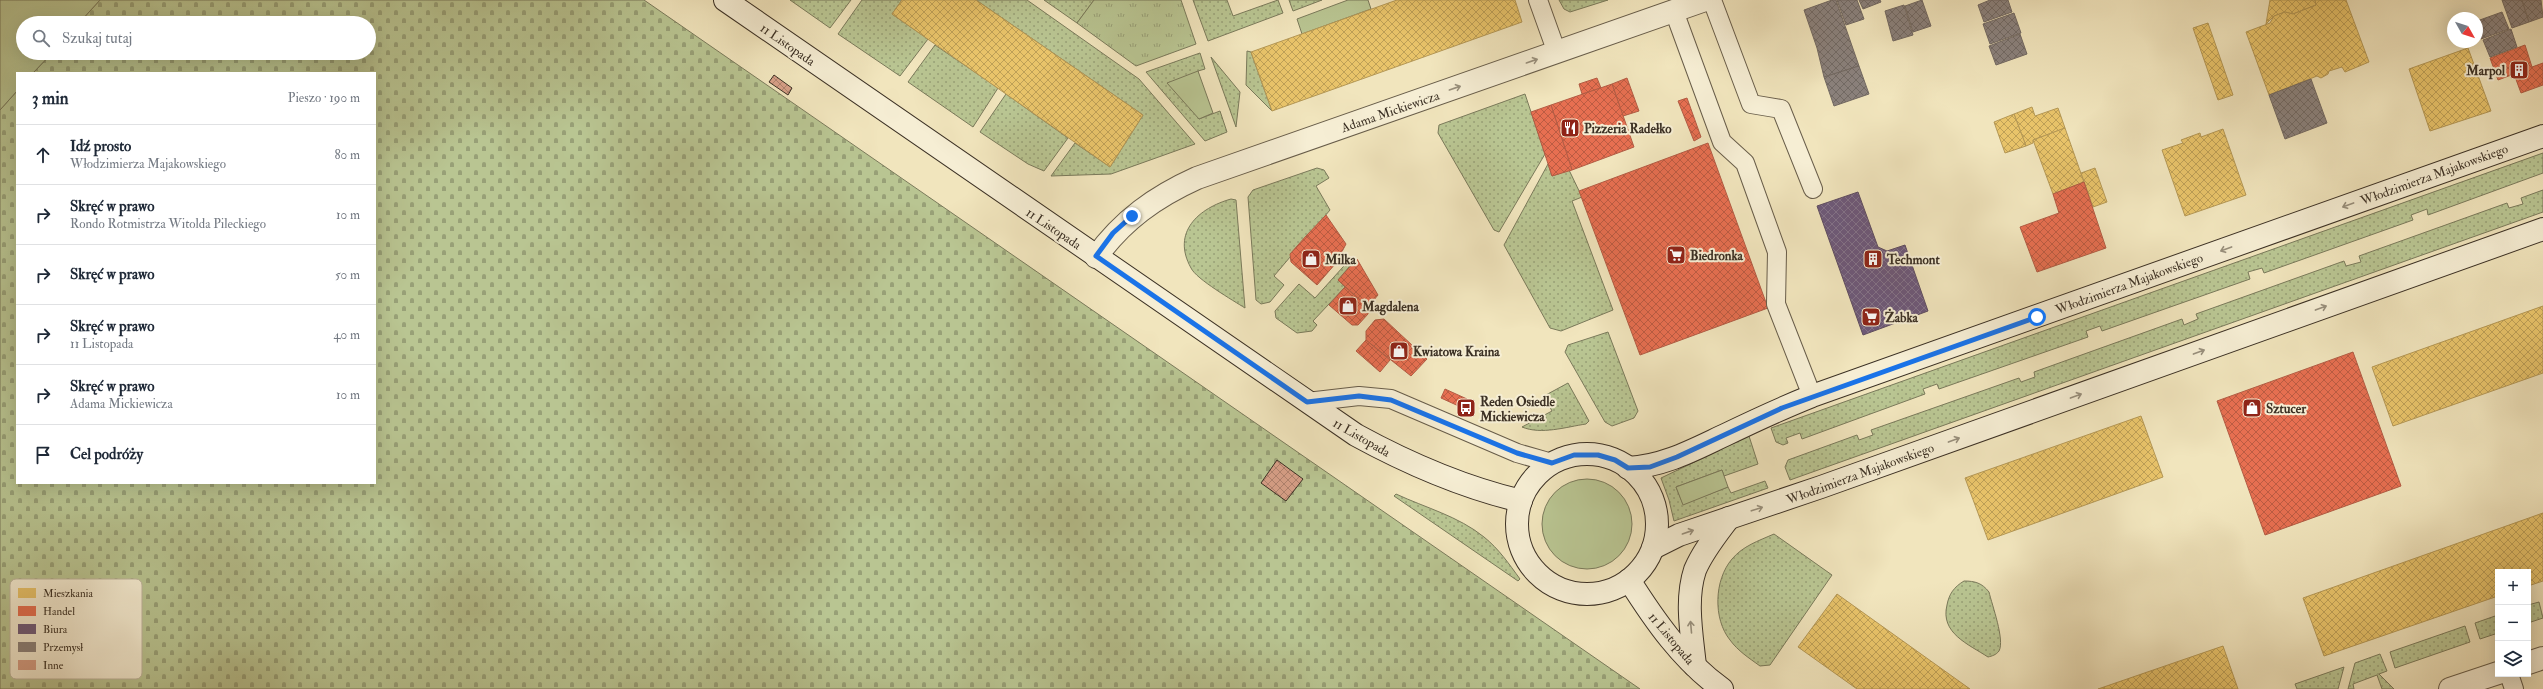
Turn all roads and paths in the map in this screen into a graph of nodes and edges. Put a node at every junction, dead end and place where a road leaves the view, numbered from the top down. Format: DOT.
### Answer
graph roads {
  1 [pos="725,0"];
  2 [pos="1538,0"];
  3 [pos="1705,0"];
  4 [pos="1712,0"];
  5 [pos="1674,11"];
  6 [pos="1557,52"];
  7 [pos="2543,136"];
  8 [pos="1813,189"];
  9 [pos="2543,229"];
  10 [pos="1096,256"];
  11 [pos="1812,396"];
  12 [pos="1307,402"];
  13 [pos="1552,463"];
  14 [pos="1628,468"];
  15 [pos="1521,501"];
  16 [pos="1729,518"];
  17 [pos="1653,548"];
  18 [pos="1629,580"];
  19 [pos="2543,658"];
  20 [pos="2531,662"];
  21 [pos="1695,666"];
  22 [pos="2495,674"];
  23 [pos="2510,677"];
  24 [pos="1722,689"];
  25 [pos="2450,689"];
  26 [pos="2514,689"];
  1 -- 10 [label="street, 11 Listopada"];
  2 -- 6 [label="lane"];
  3 -- 5 [label="street, Adama Mickiewicza"];
  4 -- 8 [label="lane"];
  5 -- 6 [label="street, Adama Mickiewicza"];
  5 -- 11 [label="lane"];
  10 -- 6 [label="street, Adama Mickiewicza, one-way"];
  7 -- 11 [label="street, Włodzimierza Majakowskiego, one-way"];
  16 -- 9 [label="street, Włodzimierza Majakowskiego, one-way"];
  10 -- 12 [label="street, 11 Listopada"];
  11 -- 14 [label="street, Włodzimierza Majakowskiego"];
  12 -- 13 [label="lane"];
  12 -- 15 [label="street, 11 Listopada"];
  13 -- 14 [label="street"];
  13 -- 15 [label="street"];
  14 -- 17 [label="street"];
  15 -- 18 [label="street"];
  17 -- 16 [label="street, Włodzimierza Majakowskiego, one-way"];
  21 -- 16 [label="street, one-way"];
  17 -- 18 [label="street"];
  18 -- 21 [label="street, 11 Listopada"];
  19 -- 20 [label="street"];
  21 -- 24 [label="street, 11 Listopada"];
  22 -- 25 [label="street"];
  23 -- 26 [label="lane"];
}
